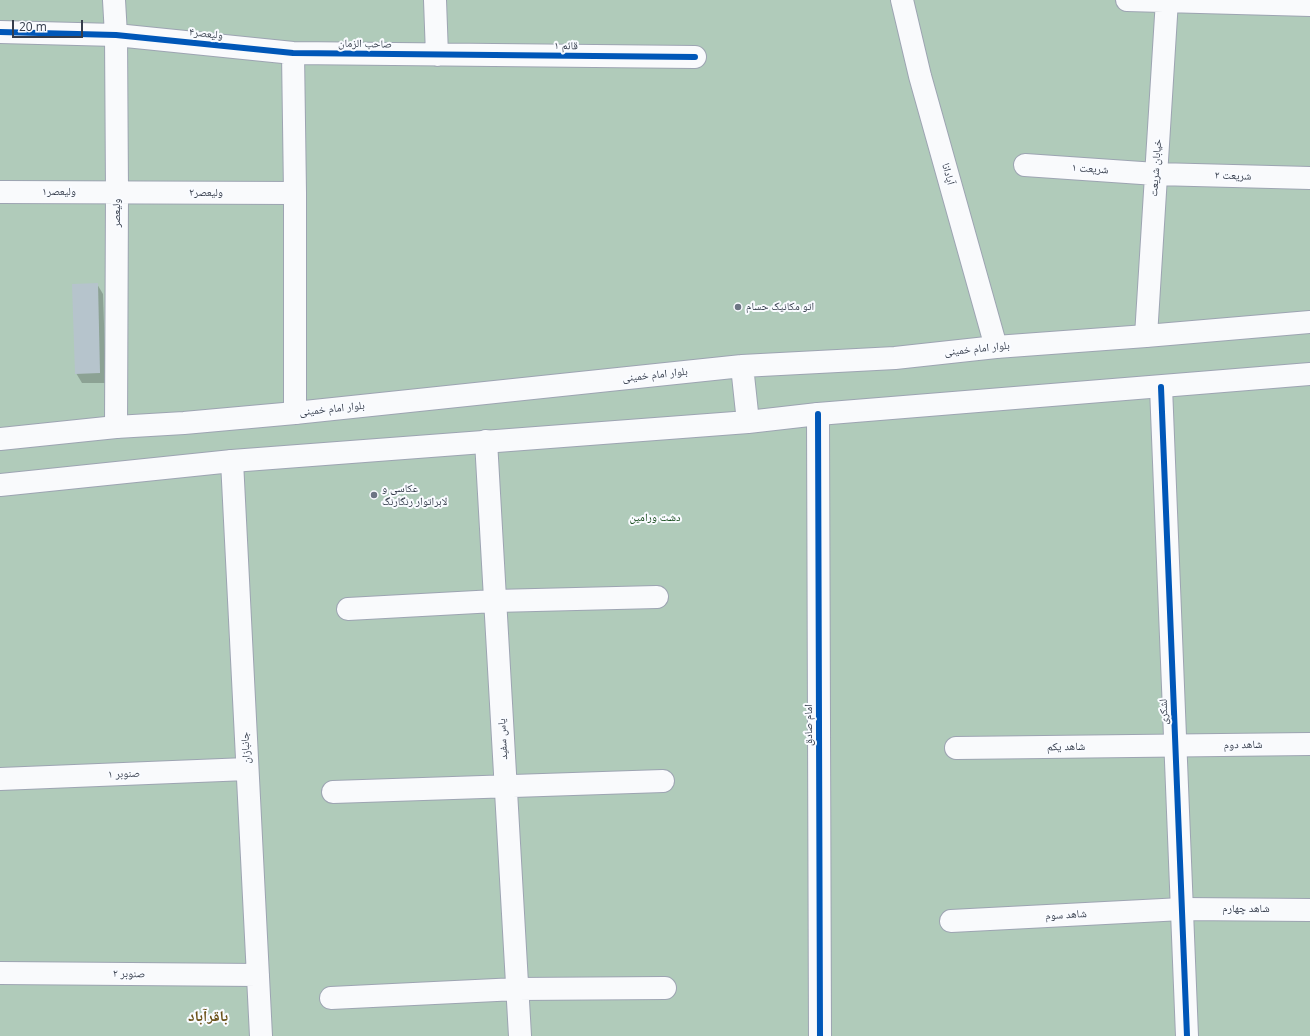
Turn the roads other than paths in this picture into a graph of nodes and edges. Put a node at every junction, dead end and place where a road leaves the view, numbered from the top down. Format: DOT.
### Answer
graph roads {
  1 [pos="114,0"];
  2 [pos="435,0"];
  3 [pos="902,0"];
  4 [pos="1127,0"];
  5 [pos="1166,0"];
  6 [pos="1310,5"];
  7 [pos="0,32"];
  8 [pos="116,35"];
  9 [pos="293,53"];
  10 [pos="437,54"];
  11 [pos="695,57"];
  12 [pos="1025,165"];
  13 [pos="1156,174"];
  14 [pos="1310,178"];
  15 [pos="0,192"];
  16 [pos="117,192"];
  17 [pos="295,193"];
  18 [pos="1310,322"];
  19 [pos="1146,336"];
  20 [pos="996,347"];
  21 [pos="742,366"];
  22 [pos="1310,374"];
  23 [pos="1161,387"];
  24 [pos="295,413"];
  25 [pos="818,414"];
  26 [pos="748,422"];
  27 [pos="116,427"];
  28 [pos="0,439"];
  29 [pos="486,442"];
  30 [pos="232,461"];
  31 [pos="0,485"];
  32 [pos="657,598"];
  33 [pos="495,601"];
  34 [pos="348,609"];
  35 [pos="1310,744"];
  36 [pos="1175,746"];
  37 [pos="956,748"];
  38 [pos="247,769"];
  39 [pos="0,779"];
  40 [pos="663,780"];
  41 [pos="506,786"];
  42 [pos="333,792"];
  43 [pos="1182,909"];
  44 [pos="1310,910"];
  45 [pos="950,921"];
  46 [pos="0,973"];
  47 [pos="258,975"];
  48 [pos="665,988"];
  49 [pos="517,989"];
  50 [pos="331,998"];
  51 [pos="261,1036"];
  52 [pos="520,1036"];
  53 [pos="820,1036"];
  54 [pos="1187,1036"];
  1 -- 8 [label="street, ولیعصر"];
  2 -- 10 [label="street"];
  3 -- 20 [label="street, آپادانا"];
  4 -- 5 [label="street"];
  5 -- 6 [label="street"];
  5 -- 13 [label="street, خیابان شریعت"];
  7 -- 8 [label="street, ولیعصر۴"];
  8 -- 9 [label="street, ولیعصر۴"];
  8 -- 16 [label="street, ولیعصر"];
  9 -- 10 [label="street, صاحب الزمان"];
  9 -- 17 [label="street"];
  10 -- 11 [label="street, قائم ۱"];
  12 -- 13 [label="street, شریعت ۱"];
  13 -- 14 [label="street, شریعت ۲"];
  13 -- 19 [label="street, خیابان شریعت"];
  15 -- 16 [label="street, ولیعصر۱"];
  16 -- 17 [label="street, ولیعصر۲"];
  16 -- 27 [label="street, ولیعصر"];
  17 -- 24 [label="street"];
  18 -- 19 [label="street, بلوار امام خمینی"];
  19 -- 20 [label="street, بلوار امام خمینی"];
  20 -- 21 [label="street, بلوار امام خمینی"];
  21 -- 24 [label="street, بلوار امام خمینی"];
  21 -- 26 [label="street"];
  22 -- 23 [label="street"];
  23 -- 25 [label="street"];
  23 -- 36 [label="street, لشکری"];
  24 -- 27 [label="street, بلوار امام خمینی"];
  25 -- 26 [label="street"];
  25 -- 53 [label="street, امام صادق"];
  26 -- 29 [label="street"];
  27 -- 28 [label="street, بلوار امام خمینی"];
  29 -- 30 [label="street"];
  29 -- 33 [label="street, یاس سفید"];
  30 -- 31 [label="street"];
  30 -- 38 [label="street, جانبازان"];
  32 -- 33 [label="street"];
  33 -- 34 [label="street"];
  33 -- 41 [label="street, یاس سفید"];
  35 -- 36 [label="street, شاهد دوم"];
  36 -- 37 [label="street, شاهد یکم"];
  36 -- 43 [label="street, لشکری"];
  38 -- 39 [label="street, صنوبر ۱"];
  38 -- 47 [label="street, جانبازان"];
  40 -- 41 [label="street"];
  41 -- 42 [label="street"];
  41 -- 49 [label="street, یاس سفید"];
  43 -- 44 [label="street, شاهد چهارم"];
  43 -- 45 [label="street, شاهد سوم"];
  43 -- 54 [label="street, لشکری"];
  46 -- 47 [label="street, صنوبر ۲"];
  47 -- 51 [label="street, جانبازان"];
  48 -- 49 [label="street"];
  49 -- 50 [label="street"];
  49 -- 52 [label="street, یاس سفید"];
}
